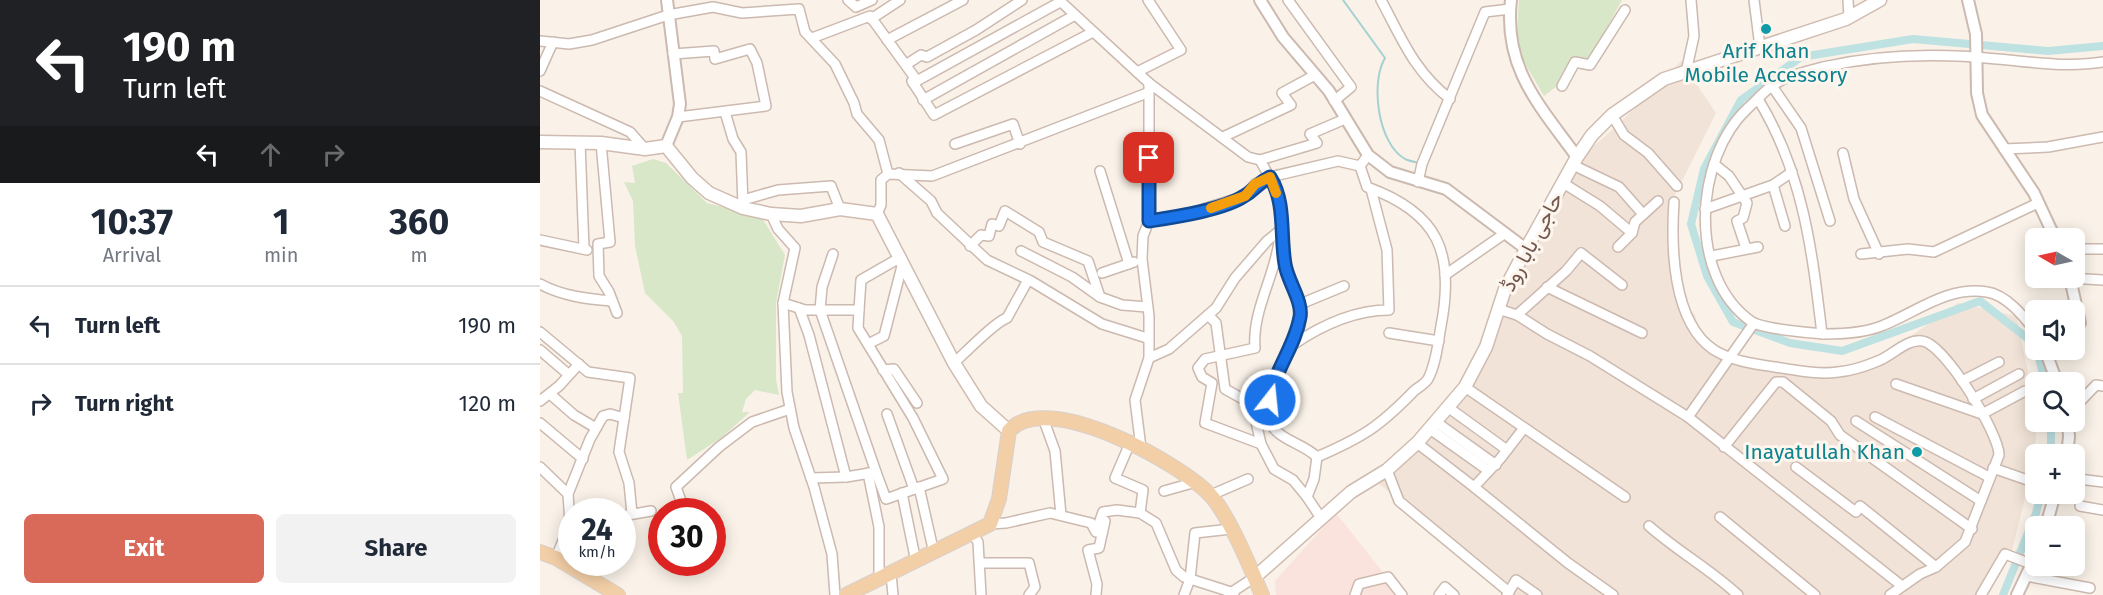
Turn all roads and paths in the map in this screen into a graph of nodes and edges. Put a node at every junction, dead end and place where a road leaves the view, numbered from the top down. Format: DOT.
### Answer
graph roads {
  1 [pos="667,0"];
  2 [pos="848,0"];
  3 [pos="872,0"];
  4 [pos="900,0"];
  5 [pos="963,0"];
  6 [pos="1022,0"];
  7 [pos="1148,0"];
  8 [pos="1260,0"];
  9 [pos="1288,0"];
  10 [pos="1381,0"];
  11 [pos="1691,0"];
  12 [pos="1754,0"];
  13 [pos="1848,0"];
  14 [pos="1879,0"];
  15 [pos="1968,0"];
  16 [pos="1059,1"];
  17 [pos="1510,5"];
  18 [pos="1625,10"];
  19 [pos="668,15"];
  20 [pos="1075,15"];
  21 [pos="1849,17"];
  22 [pos="871,19"];
  23 [pos="1093,32"];
  24 [pos="812,38"];
  25 [pos="887,40"];
  26 [pos="540,41"];
  27 [pos="553,42"];
  28 [pos="1760,47"];
  29 [pos="673,54"];
  30 [pos="1977,56"];
  31 [pos="2103,62"];
  32 [pos="907,64"];
  33 [pos="540,71"];
  34 [pos="1137,72"];
  35 [pos="1686,72"];
  36 [pos="1315,75"];
  37 [pos="913,83"];
  38 [pos="1562,86"];
  39 [pos="1772,86"];
  40 [pos="1148,88"];
  41 [pos="540,91"];
  42 [pos="1450,99"];
  43 [pos="1758,99"];
  44 [pos="923,100"];
  45 [pos="1334,101"];
  46 [pos="725,112"];
  47 [pos="1612,115"];
  48 [pos="678,117"];
  49 [pos="1345,119"];
  50 [pos="1223,137"];
  51 [pos="2103,137"];
  52 [pos="540,142"];
  53 [pos="580,142"];
  54 [pos="601,143"];
  55 [pos="955,144"];
  56 [pos="1020,144"];
  57 [pos="666,146"];
  58 [pos="645,149"];
  59 [pos="2004,149"];
  60 [pos="1843,153"];
  61 [pos="1368,155"];
  62 [pos="1260,160"];
  63 [pos="1575,161"];
  64 [pos="1714,164"];
  65 [pos="1360,166"];
  66 [pos="1100,171"];
  67 [pos="1792,172"];
  68 [pos="888,174"];
  69 [pos="899,174"];
  70 [pos="1270,177"];
  71 [pos="1418,182"];
  72 [pos="1563,183"];
  73 [pos="1773,185"];
  74 [pos="1677,186"];
  75 [pos="1371,189"];
  76 [pos="1742,198"];
  77 [pos="1658,201"];
  78 [pos="1674,202"];
  79 [pos="2038,202"];
  80 [pos="743,204"];
  81 [pos="840,209"];
  82 [pos="1705,209"];
  83 [pos="1642,213"];
  84 [pos="771,214"];
  85 [pos="877,214"];
  86 [pos="1149,221"];
  87 [pos="1830,221"];
  88 [pos="1785,226"];
  89 [pos="1283,228"];
  90 [pos="2050,228"];
  91 [pos="1632,233"];
  92 [pos="1504,234"];
  93 [pos="540,240"];
  94 [pos="970,246"];
  95 [pos="1618,247"];
  96 [pos="1758,247"];
  97 [pos="1746,248"];
  98 [pos="584,249"];
  99 [pos="1526,249"];
  100 [pos="2085,249"];
  101 [pos="2103,249"];
  102 [pos="598,251"];
  103 [pos="1021,251"];
  104 [pos="833,254"];
  105 [pos="1879,254"];
  106 [pos="1862,255"];
  107 [pos="1712,256"];
  108 [pos="1142,259"];
  109 [pos="902,260"];
  110 [pos="1129,264"];
  111 [pos="1102,273"];
  112 [pos="1445,275"];
  113 [pos="2085,279"];
  114 [pos="1028,280"];
  115 [pos="2103,280"];
  116 [pos="1622,285"];
  117 [pos="541,286"];
  118 [pos="1344,286"];
  119 [pos="1547,287"];
  120 [pos="1100,297"];
  121 [pos="612,301"];
  122 [pos="783,303"];
  123 [pos="1298,305"];
  124 [pos="1148,307"];
  125 [pos="799,308"];
  126 [pos="1498,309"];
  127 [pos="820,310"];
  128 [pos="860,310"];
  129 [pos="617,313"];
  130 [pos="1209,315"];
  131 [pos="1517,315"];
  132 [pos="2025,321"];
  133 [pos="1754,323"];
  134 [pos="540,332"];
  135 [pos="1389,333"];
  136 [pos="1642,333"];
  137 [pos="1822,334"];
  138 [pos="1147,338"];
  139 [pos="1438,342"];
  140 [pos="868,344"];
  141 [pos="1291,345"];
  142 [pos="540,350"];
  143 [pos="1219,357"];
  144 [pos="1729,357"];
  145 [pos="1149,358"];
  146 [pos="1999,362"];
  147 [pos="954,363"];
  148 [pos="579,364"];
  149 [pos="884,370"];
  150 [pos="2019,374"];
  151 [pos="568,375"];
  152 [pos="1962,381"];
  153 [pos="1896,384"];
  154 [pos="2100,385"];
  155 [pos="1466,387"];
  156 [pos="2025,391"];
  157 [pos="550,394"];
  158 [pos="2085,398"];
  159 [pos="1973,399"];
  160 [pos="540,401"];
  161 [pos="916,403"];
  162 [pos="1449,408"];
  163 [pos="790,409"];
  164 [pos="887,414"];
  165 [pos="1982,414"];
  166 [pos="1688,417"];
  167 [pos="1875,417"];
  168 [pos="624,418"];
  169 [pos="1043,418"];
  170 [pos="1856,421"];
  171 [pos="540,423"];
  172 [pos="1433,425"];
  173 [pos="596,428"];
  174 [pos="1524,428"];
  175 [pos="1009,431"];
  176 [pos="1417,443"];
  177 [pos="1261,444"];
  178 [pos="1136,446"];
  179 [pos="1724,447"];
  180 [pos="1507,450"];
  181 [pos="1317,457"];
  182 [pos="583,459"];
  183 [pos="1796,466"];
  184 [pos="540,467"];
  185 [pos="1492,468"];
  186 [pos="1387,470"];
  187 [pos="872,472"];
  188 [pos="1991,473"];
  189 [pos="846,477"];
  190 [pos="811,478"];
  191 [pos="1248,478"];
  192 [pos="2025,479"];
  193 [pos="2085,480"];
  194 [pos="1196,482"];
  195 [pos="2103,482"];
  196 [pos="1474,487"];
  197 [pos="916,488"];
  198 [pos="1164,491"];
  199 [pos="902,493"];
  200 [pos="568,494"];
  201 [pos="1211,495"];
  202 [pos="1307,497"];
  203 [pos="1624,497"];
  204 [pos="568,498"];
  205 [pos="628,498"];
  206 [pos="680,498"];
  207 [pos="1981,501"];
  208 [pos="2080,506"];
  209 [pos="2103,510"];
  210 [pos="1103,512"];
  211 [pos="1140,513"];
  212 [pos="1061,515"];
  213 [pos="1720,517"];
  214 [pos="1321,518"];
  215 [pos="990,524"];
  216 [pos="1648,526"];
  217 [pos="1230,529"];
  218 [pos="1972,529"];
  219 [pos="972,533"];
  220 [pos="540,552"];
  221 [pos="558,553"];
  222 [pos="934,553"];
  223 [pos="556,558"];
  224 [pos="2025,559"];
  225 [pos="916,562"];
  226 [pos="980,563"];
  227 [pos="1936,567"];
  228 [pos="2026,576"];
  229 [pos="885,577"];
  230 [pos="1255,577"];
  231 [pos="1190,579"];
  232 [pos="1902,586"];
  233 [pos="2090,588"];
  234 [pos="1508,593"];
  235 [pos="1230,594"];
  236 [pos="618,595"];
  237 [pos="835,595"];
  238 [pos="847,595"];
  239 [pos="893,595"];
  240 [pos="981,595"];
  241 [pos="1029,595"];
  242 [pos="1096,595"];
  243 [pos="1184,595"];
  244 [pos="1262,595"];
  245 [pos="1355,595"];
  246 [pos="1402,595"];
  247 [pos="1439,595"];
  248 [pos="1454,595"];
  249 [pos="1536,595"];
  250 [pos="1613,595"];
  251 [pos="1738,595"];
  252 [pos="1815,595"];
  253 [pos="1890,595"];
  254 [pos="1981,595"];
  255 [pos="2017,595"];
  1 -- 19 [label="street"];
  2 -- 3 [label="street"];
  4 -- 22 [label="street"];
  5 -- 25 [label="street"];
  6 -- 32 [label="street"];
  7 -- 34 [label="street"];
  8 -- 36 [label="street"];
  9 -- 45 [label="street"];
  10 -- 42 [label="street"];
  11 -- 35 [label="street"];
  12 -- 28 [label="street"];
  13 -- 21 [label="street"];
  14 -- 21 [label="main road, حاجی بابا روڈ"];
  15 -- 30 [label="street"];
  16 -- 20 [label="street"];
  16 -- 37 [label="street"];
  17 -- 42 [label="street"];
  17 -- 63 [label="street"];
  18 -- 38 [label="street"];
  19 -- 24 [label="street"];
  19 -- 27 [label="street"];
  19 -- 29 [label="street"];
  20 -- 23 [label="street"];
  20 -- 44 [label="street"];
  21 -- 28 [label="main road, حاجی بابا روڈ"];
  22 -- 24 [label="street"];
  22 -- 25 [label="street"];
  23 -- 34 [label="street"];
  23 -- 44 [label="street"];
  24 -- 68 [label="street"];
  25 -- 32 [label="street"];
  26 -- 27 [label="street"];
  27 -- 33 [label="street"];
  28 -- 35 [label="main road, حاجی بابا روڈ"];
  29 -- 46 [label="street"];
  29 -- 48 [label="street"];
  30 -- 31 [label="street"];
  30 -- 39 [label="street"];
  30 -- 59 [label="street"];
  32 -- 37 [label="street"];
  34 -- 40 [label="street"];
  35 -- 47 [label="main road, حاجی بابا روڈ"];
  36 -- 45 [label="street"];
  36 -- 50 [label="street"];
  37 -- 44 [label="street"];
  39 -- 43 [label="street"];
  39 -- 87 [label="street"];
  40 -- 50 [label="street"];
  40 -- 56 [label="street"];
  40 -- 86 [label="street"];
  41 -- 58 [label="street"];
  42 -- 71 [label="street"];
  43 -- 64 [label="street"];
  43 -- 67 [label="street"];
  45 -- 49 [label="street"];
  46 -- 48 [label="street"];
  46 -- 80 [label="street"];
  47 -- 63 [label="main road, حاجی بابا روڈ"];
  47 -- 74 [label="street"];
  48 -- 57 [label="street"];
  49 -- 61 [label="street"];
  49 -- 62 [label="street"];
  50 -- 62 [label="street"];
  51 -- 59 [label="street"];
  52 -- 53 [label="main road"];
  53 -- 54 [label="main road"];
  53 -- 98 [label="street"];
  54 -- 58 [label="main road"];
  54 -- 102 [label="street"];
  55 -- 56 [label="street"];
  56 -- 69 [label="street"];
  57 -- 58 [label="main road"];
  57 -- 80 [label="main road"];
  59 -- 79 [label="street"];
  60 -- 105 [label="street"];
  61 -- 65 [label="street"];
  61 -- 71 [label="street"];
  62 -- 70 [label="street"];
  63 -- 72 [label="main road, حاجی بابا روڈ"];
  63 -- 83 [label="street"];
  64 -- 76 [label="street"];
  64 -- 82 [label="street"];
  65 -- 70 [label="street"];
  65 -- 75 [label="street"];
  66 -- 110 [label="street"];
  67 -- 73 [label="street"];
  67 -- 137 [label="street"];
  68 -- 69 [label="street"];
  68 -- 85 [label="street"];
  69 -- 94 [label="street"];
  70 -- 86 [label="street"];
  70 -- 89 [label="street"];
  71 -- 92 [label="street"];
  72 -- 91 [label="street"];
  72 -- 99 [label="main road, حاجی بابا روڈ"];
  73 -- 76 [label="street"];
  73 -- 88 [label="street"];
  75 -- 112 [label="street"];
  75 -- 141 [label="street"];
  76 -- 82 [label="street"];
  76 -- 97 [label="street"];
  77 -- 83 [label="street"];
  78 -- 144 [label="street"];
  79 -- 90 [label="street"];
  79 -- 105 [label="street"];
  80 -- 81 [label="street"];
  80 -- 84 [label="main road"];
  81 -- 84 [label="main road"];
  81 -- 85 [label="main road"];
  82 -- 107 [label="street"];
  83 -- 91 [label="street"];
  84 -- 122 [label="street"];
  85 -- 109 [label="main road"];
  86 -- 108 [label="street"];
  89 -- 123 [label="street"];
  89 -- 130 [label="street"];
  89 -- 143 [label="street"];
  91 -- 95 [label="street"];
  92 -- 99 [label="street"];
  92 -- 112 [label="street"];
  93 -- 98 [label="street"];
  94 -- 114 [label="street"];
  94 -- 120 [label="street"];
  96 -- 97 [label="street"];
  97 -- 107 [label="street"];
  98 -- 102 [label="street"];
  99 -- 126 [label="main road, حاجی بابا روڈ"];
  100 -- 101 [label="street"];
  102 -- 121 [label="street"];
  103 -- 120 [label="street"];
  104 -- 127 [label="street"];
  105 -- 106 [label="street"];
  107 -- 133 [label="street"];
  108 -- 110 [label="street"];
  108 -- 124 [label="street"];
  109 -- 128 [label="street"];
  109 -- 140 [label="street"];
  109 -- 147 [label="main road"];
  110 -- 111 [label="street"];
  112 -- 139 [label="street"];
  113 -- 115 [label="street"];
  114 -- 138 [label="street"];
  114 -- 147 [label="street"];
  116 -- 119 [label="street"];
  117 -- 121 [label="street"];
  118 -- 123 [label="street"];
  119 -- 131 [label="street"];
  119 -- 136 [label="street"];
  120 -- 124 [label="street"];
  121 -- 129 [label="street"];
  122 -- 125 [label="street"];
  122 -- 163 [label="street"];
  123 -- 141 [label="street"];
  124 -- 138 [label="street"];
  125 -- 127 [label="street"];
  125 -- 189 [label="street"];
  126 -- 131 [label="street"];
  126 -- 155 [label="main road, حاجی بابا روڈ"];
  127 -- 128 [label="street"];
  127 -- 187 [label="street"];
  128 -- 140 [label="street"];
  130 -- 143 [label="street"];
  130 -- 145 [label="street"];
  131 -- 166 [label="street"];
  132 -- 137 [label="street"];
  133 -- 137 [label="street"];
  133 -- 144 [label="street"];
  134 -- 148 [label="street"];
  135 -- 139 [label="street"];
  138 -- 145 [label="street"];
  139 -- 181 [label="street"];
  140 -- 149 [label="street"];
  141 -- 181 [label="street"];
  142 -- 151 [label="street"];
  143 -- 177 [label="street"];
  143 -- 177 [label="street"];
  144 -- 152 [label="street"];
  144 -- 166 [label="street"];
  145 -- 178 [label="street"];
  146 -- 152 [label="street"];
  147 -- 175 [label="main road"];
  148 -- 151 [label="street"];
  148 -- 168 [label="street"];
  149 -- 161 [label="street"];
  149 -- 197 [label="street"];
  150 -- 159 [label="street"];
  151 -- 157 [label="street"];
  152 -- 159 [label="street"];
  153 -- 165 [label="street"];
  154 -- 158 [label="street"];
  155 -- 162 [label="main road, حاجی بابا روڈ"];
  155 -- 174 [label="street"];
  156 -- 165 [label="street"];
  157 -- 160 [label="street"];
  157 -- 173 [label="street"];
  159 -- 165 [label="street"];
  162 -- 172 [label="main road, حاجی بابا روڈ"];
  162 -- 180 [label="street"];
  163 -- 190 [label="street"];
  163 -- 206 [label="street"];
  164 -- 197 [label="street"];
  165 -- 188 [label="street"];
  166 -- 179 [label="street"];
  167 -- 188 [label="street"];
  168 -- 173 [label="street"];
  168 -- 205 [label="street"];
  169 -- 175 [label="main road"];
  169 -- 178 [label="main road"];
  169 -- 212 [label="street"];
  170 -- 207 [label="street"];
  171 -- 182 [label="street"];
  172 -- 176 [label="main road, حاجی بابا روڈ"];
  172 -- 185 [label="street"];
  173 -- 182 [label="street"];
  174 -- 180 [label="street"];
  174 -- 203 [label="street"];
  175 -- 215 [label="main road"];
  176 -- 186 [label="main road, حاجی بابا روڈ"];
  176 -- 196 [label="street"];
  177 -- 202 [label="street"];
  178 -- 194 [label="main road"];
  178 -- 211 [label="street"];
  179 -- 218 [label="street"];
  179 -- 232 [label="street"];
  180 -- 185 [label="street"];
  181 -- 202 [label="street"];
  182 -- 200 [label="street"];
  183 -- 227 [label="street"];
  184 -- 200 [label="street"];
  185 -- 196 [label="street"];
  186 -- 214 [label="main road, حاجی بابا روڈ"];
  186 -- 234 [label="street"];
  187 -- 189 [label="street"];
  187 -- 199 [label="street"];
  187 -- 229 [label="street"];
  188 -- 192 [label="street"];
  188 -- 207 [label="street"];
  189 -- 190 [label="street"];
  190 -- 237 [label="street"];
  191 -- 201 [label="street"];
  193 -- 195 [label="street"];
  194 -- 198 [label="street"];
  194 -- 201 [label="main road"];
  196 -- 250 [label="street"];
  197 -- 199 [label="street"];
  197 -- 222 [label="street"];
  199 -- 225 [label="street"];
  200 -- 204 [label="street"];
  201 -- 217 [label="main road"];
  202 -- 214 [label="street"];
  207 -- 218 [label="street"];
  208 -- 209 [label="street"];
  210 -- 211 [label="street"];
  210 -- 212 [label="street"];
  210 -- 242 [label="street"];
  211 -- 231 [label="street"];
  212 -- 215 [label="street"];
  213 -- 252 [label="street"];
  214 -- 230 [label="main road, حاجی بابا روڈ"];
  215 -- 219 [label="main road"];
  216 -- 251 [label="street"];
  217 -- 230 [label="main road"];
  217 -- 231 [label="street"];
  218 -- 227 [label="street"];
  219 -- 222 [label="main road"];
  219 -- 226 [label="street"];
  220 -- 223 [label="main road"];
  221 -- 223 [label="street"];
  222 -- 225 [label="main road"];
  223 -- 236 [label="main road"];
  224 -- 254 [label="street"];
  225 -- 229 [label="main road"];
  226 -- 240 [label="street"];
  226 -- 241 [label="street"];
  227 -- 232 [label="street"];
  228 -- 233 [label="street"];
  228 -- 255 [label="street"];
  229 -- 238 [label="main road"];
  229 -- 239 [label="street"];
  230 -- 235 [label="street"];
  230 -- 244 [label="main road"];
  231 -- 235 [label="street"];
  231 -- 243 [label="street"];
  232 -- 253 [label="street"];
  234 -- 249 [label="street"];
  245 -- 246 [label="street"];
  247 -- 248 [label="street"];
}
